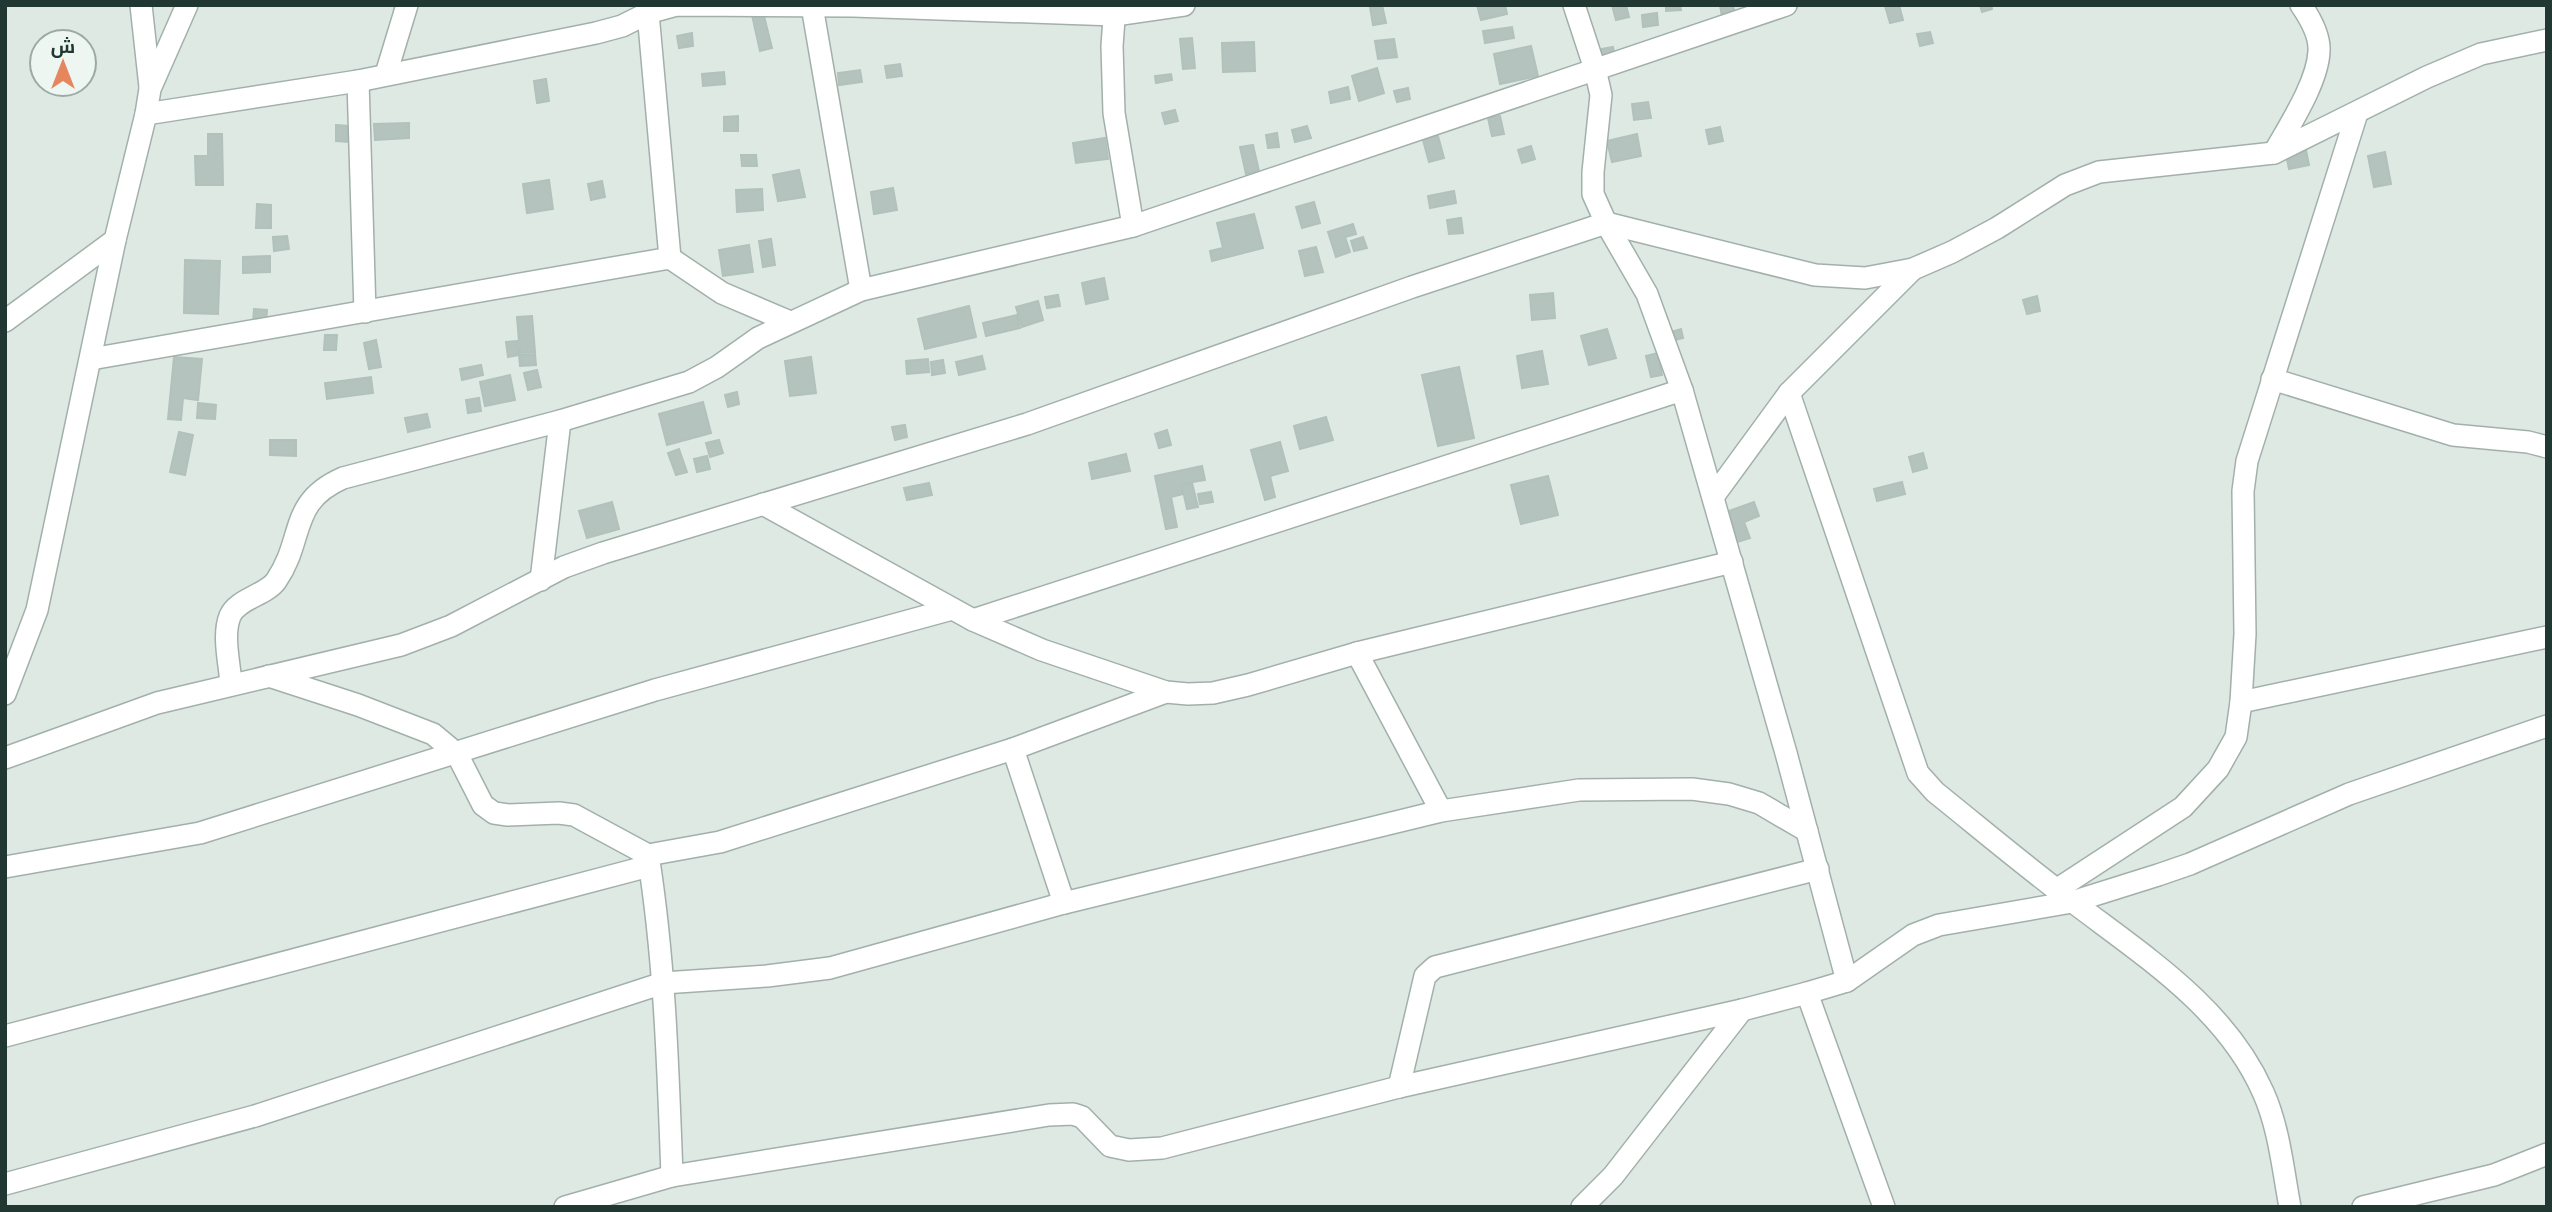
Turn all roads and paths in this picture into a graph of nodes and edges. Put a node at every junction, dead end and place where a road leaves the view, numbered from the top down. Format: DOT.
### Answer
graph roads {
  1 [pos="141,5"];
  2 [pos="187,5"];
  3 [pos="407,5"];
  4 [pos="1184,5"];
  5 [pos="1574,5"];
  6 [pos="1786,5"];
  7 [pos="2301,5"];
  8 [pos="812,6"];
  9 [pos="853,6"];
  10 [pos="1115,10"];
  11 [pos="648,13"];
  12 [pos="2547,40"];
  13 [pos="1595,69"];
  14 [pos="386,74"];
  15 [pos="358,81"];
  16 [pos="150,89"];
  17 [pos="2357,113"];
  18 [pos="146,114"];
  19 [pos="2274,153"];
  20 [pos="1606,223"];
  21 [pos="1133,226"];
  22 [pos="115,240"];
  23 [pos="670,258"];
  24 [pos="1913,269"];
  25 [pos="861,290"];
  26 [pos="365,312"];
  27 [pos="5,321"];
  28 [pos="790,322"];
  29 [pos="91,359"];
  30 [pos="2272,379"];
  31 [pos="1682,390"];
  32 [pos="1790,393"];
  33 [pos="561,421"];
  34 [pos="2547,447"];
  35 [pos="1713,497"];
  36 [pos="763,504"];
  37 [pos="1732,562"];
  38 [pos="541,580"];
  39 [pos="952,608"];
  40 [pos="973,620"];
  41 [pos="2547,637"];
  42 [pos="1357,653"];
  43 [pos="269,676"];
  44 [pos="231,685"];
  45 [pos="1166,692"];
  46 [pos="5,694"];
  47 [pos="2241,702"];
  48 [pos="2547,726"];
  49 [pos="1013,748"];
  50 [pos="457,754"];
  51 [pos="5,758"];
  52 [pos="1441,811"];
  53 [pos="1807,831"];
  54 [pos="648,860"];
  55 [pos="5,867"];
  56 [pos="1818,869"];
  57 [pos="2064,896"];
  58 [pos="1064,903"];
  59 [pos="1847,981"];
  60 [pos="663,983"];
  61 [pos="1807,993"];
  62 [pos="1742,1010"];
  63 [pos="5,1035"];
  64 [pos="1399,1087"];
  65 [pos="2547,1154"];
  66 [pos="672,1176"];
  67 [pos="5,1184"];
  68 [pos="565,1207"];
  69 [pos="1582,1207"];
  70 [pos="1884,1207"];
  71 [pos="2290,1207"];
  72 [pos="2363,1207"];
  1 -- 16 [label="street"];
  2 -- 16 [label="street"];
  3 -- 14 [label="street"];
  4 -- 10 [label="street"];
  5 -- 13 [label="street"];
  6 -- 13 [label="street"];
  7 -- 19 [label="street"];
  8 -- 9 [label="street"];
  8 -- 11 [label="street"];
  8 -- 25 [label="street"];
  9 -- 10 [label="street"];
  10 -- 21 [label="street"];
  11 -- 14 [label="street"];
  11 -- 23 [label="street"];
  12 -- 17 [label="street"];
  13 -- 20 [label="street"];
  13 -- 21 [label="street"];
  14 -- 15 [label="street"];
  15 -- 18 [label="street"];
  15 -- 26 [label="street"];
  16 -- 18 [label="street"];
  17 -- 19 [label="street"];
  17 -- 30 [label="street"];
  18 -- 22 [label="street"];
  19 -- 24 [label="street"];
  20 -- 24 [label="street"];
  20 -- 31 [label="street"];
  20 -- 36 [label="street"];
  21 -- 25 [label="street"];
  22 -- 27 [label="street"];
  22 -- 29 [label="street"];
  23 -- 26 [label="street"];
  23 -- 28 [label="street"];
  24 -- 32 [label="street"];
  25 -- 28 [label="street"];
  26 -- 29 [label="street"];
  28 -- 33 [label="street"];
  29 -- 46 [label="street"];
  30 -- 34 [label="street"];
  30 -- 47 [label="street"];
  31 -- 35 [label="street"];
  31 -- 40 [label="street"];
  32 -- 35 [label="street"];
  32 -- 57 [label="street"];
  33 -- 38 [label="street"];
  33 -- 44 [label="street"];
  35 -- 37 [label="street"];
  36 -- 38 [label="street"];
  36 -- 39 [label="street"];
  37 -- 42 [label="street"];
  37 -- 53 [label="street"];
  38 -- 43 [label="street"];
  39 -- 40 [label="street"];
  39 -- 50 [label="street"];
  40 -- 45 [label="street"];
  41 -- 47 [label="street"];
  42 -- 45 [label="street"];
  42 -- 52 [label="street"];
  43 -- 44 [label="street"];
  43 -- 50 [label="street"];
  44 -- 51 [label="street"];
  45 -- 49 [label="street"];
  47 -- 57 [label="street"];
  48 -- 57 [label="street"];
  49 -- 54 [label="street"];
  49 -- 58 [label="street"];
  50 -- 54 [label="street"];
  50 -- 55 [label="street"];
  52 -- 53 [label="street"];
  52 -- 58 [label="street"];
  53 -- 56 [label="street"];
  54 -- 60 [label="street"];
  54 -- 63 [label="street"];
  56 -- 59 [label="street"];
  56 -- 64 [label="street"];
  57 -- 59 [label="street"];
  57 -- 71 [label="street"];
  58 -- 60 [label="street"];
  59 -- 61 [label="street"];
  60 -- 66 [label="street"];
  60 -- 67 [label="street"];
  61 -- 62 [label="street"];
  61 -- 70 [label="street"];
  62 -- 64 [label="street"];
  62 -- 69 [label="street"];
  64 -- 66 [label="street"];
  65 -- 72 [label="street"];
  66 -- 68 [label="street"];
}
